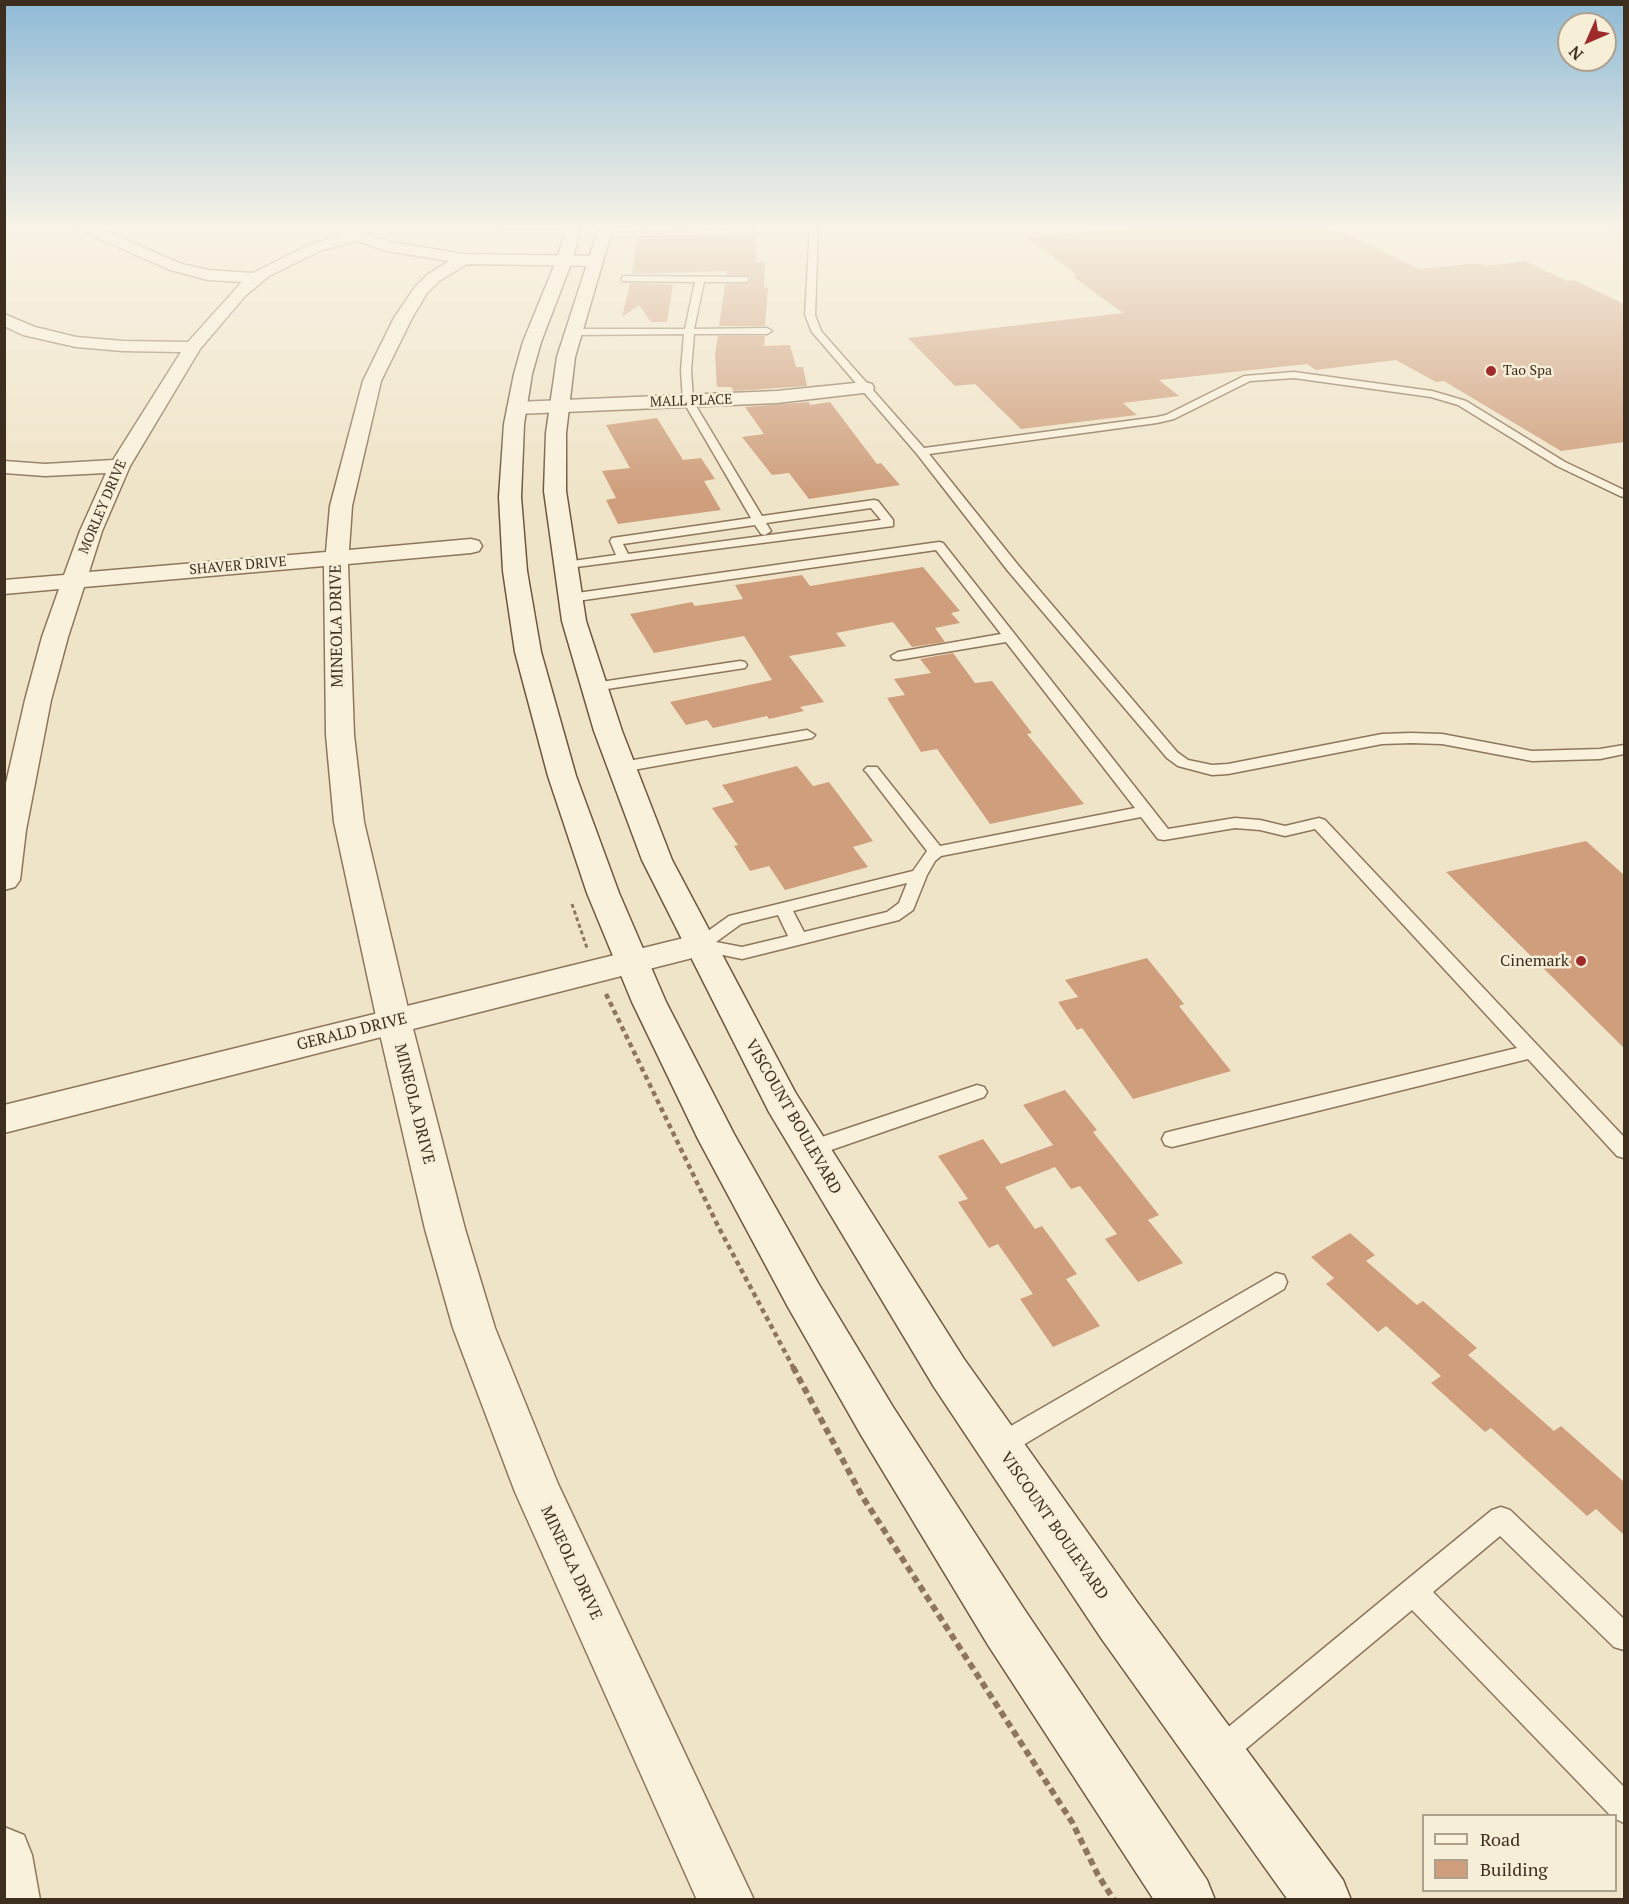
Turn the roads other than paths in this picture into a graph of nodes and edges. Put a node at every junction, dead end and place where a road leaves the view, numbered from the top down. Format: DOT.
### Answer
graph roads {
  1 [pos="220,316"];
  2 [pos="404,316"];
  3 [pos="548,316"];
  4 [pos="577,316"];
  5 [pos="692,316"];
  6 [pos="812,316"];
  7 [pos="4,319"];
  8 [pos="767,331"];
  9 [pos="573,332"];
  10 [pos="689,332"];
  11 [pos="193,347"];
  12 [pos="865,388"];
  13 [pos="688,401"];
  14 [pos="560,406"];
  15 [pos="517,408"];
  16 [pos="921,452"];
  17 [pos="120,466"];
  18 [pos="4,467"];
  19 [pos="1624,494"];
  20 [pos="759,521"];
  21 [pos="770,540"];
  22 [pos="471,546"];
  23 [pos="336,557"];
  24 [pos="624,558"];
  25 [pos="546,575"];
  26 [pos="73,581"];
  27 [pos="4,587"];
  28 [pos="1010,637"];
  29 [pos="898,656"];
  30 [pos="740,665"];
  31 [pos="594,687"];
  32 [pos="807,735"];
  33 [pos="1624,750"];
  34 [pos="622,767"];
  35 [pos="872,770"];
  36 [pos="1145,811"];
  37 [pos="936,852"];
  38 [pos="919,874"];
  39 [pos="4,880"];
  40 [pos="782,907"];
  41 [pos="799,939"];
  42 [pos="700,945"];
  43 [pos="632,961"];
  44 [pos="394,1021"];
  45 [pos="1532,1051"];
  46 [pos="977,1092"];
  47 [pos="4,1119"];
  48 [pos="1172,1139"];
  49 [pos="811,1149"];
  50 [pos="1624,1150"];
  51 [pos="1276,1282"];
  52 [pos="999,1446"];
  53 [pos="1413,1591"];
  54 [pos="1624,1637"];
  55 [pos="1217,1754"];
  56 [pos="1624,1808"];
  57 [pos="4,1855"];
  58 [pos="12,1899"];
  59 [pos="726,1899"];
  60 [pos="1187,1899"];
  61 [pos="1323,1899"];
  1 -- 11 [label="street, MORLEY DRIVE"];
  2 -- 23 [label="street, MINEOLA DRIVE"];
  3 -- 15 [label="street, VISCOUNT BOULEVARD"];
  4 -- 9 [label="street, VISCOUNT BOULEVARD"];
  5 -- 10 [label="lane"];
  6 -- 12 [label="lane"];
  7 -- 11 [label="street"];
  8 -- 10 [label="lane"];
  9 -- 10 [label="lane"];
  9 -- 14 [label="street, VISCOUNT BOULEVARD"];
  10 -- 13 [label="lane"];
  11 -- 17 [label="street, MORLEY DRIVE"];
  12 -- 13 [label="street, MALL PLACE"];
  12 -- 16 [label="lane"];
  13 -- 14 [label="street, MALL PLACE"];
  13 -- 20 [label="lane"];
  14 -- 15 [label="street, MALL PLACE"];
  14 -- 25 [label="street, VISCOUNT BOULEVARD"];
  15 -- 25 [label="street, VISCOUNT BOULEVARD"];
  16 -- 19 [label="lane"];
  16 -- 33 [label="lane"];
  17 -- 18 [label="street"];
  17 -- 26 [label="street, MORLEY DRIVE"];
  20 -- 21 [label="lane"];
  20 -- 21 [label="lane"];
  20 -- 24 [label="lane"];
  21 -- 24 [label="lane"];
  22 -- 23 [label="street, SHAVER DRIVE"];
  23 -- 26 [label="street, SHAVER DRIVE"];
  23 -- 44 [label="street, MINEOLA DRIVE"];
  24 -- 25 [label="lane"];
  25 -- 28 [label="lane"];
  25 -- 31 [label="street, VISCOUNT BOULEVARD"];
  25 -- 43 [label="street, VISCOUNT BOULEVARD"];
  26 -- 27 [label="street, SHAVER DRIVE"];
  26 -- 39 [label="street, MORLEY DRIVE"];
  28 -- 29 [label="lane"];
  28 -- 36 [label="lane"];
  30 -- 31 [label="lane"];
  31 -- 34 [label="street, VISCOUNT BOULEVARD"];
  32 -- 34 [label="lane"];
  34 -- 42 [label="street, VISCOUNT BOULEVARD"];
  35 -- 37 [label="lane"];
  36 -- 37 [label="lane"];
  36 -- 45 [label="lane"];
  37 -- 38 [label="lane"];
  38 -- 40 [label="lane"];
  38 -- 41 [label="lane"];
  40 -- 41 [label="lane"];
  40 -- 42 [label="lane"];
  41 -- 42 [label="lane"];
  42 -- 43 [label="street, GERALD DRIVE"];
  42 -- 49 [label="street, VISCOUNT BOULEVARD"];
  43 -- 44 [label="street, GERALD DRIVE"];
  43 -- 60 [label="street, VISCOUNT BOULEVARD"];
  44 -- 47 [label="street, GERALD DRIVE"];
  44 -- 59 [label="street, MINEOLA DRIVE"];
  45 -- 48 [label="lane"];
  45 -- 50 [label="lane"];
  46 -- 49 [label="lane"];
  49 -- 52 [label="street, VISCOUNT BOULEVARD"];
  51 -- 52 [label="lane"];
  52 -- 55 [label="street, VISCOUNT BOULEVARD"];
  53 -- 54 [label="lane"];
  53 -- 55 [label="lane"];
  53 -- 56 [label="lane"];
  55 -- 61 [label="street, VISCOUNT BOULEVARD"];
  57 -- 58 [label="street"];
}
